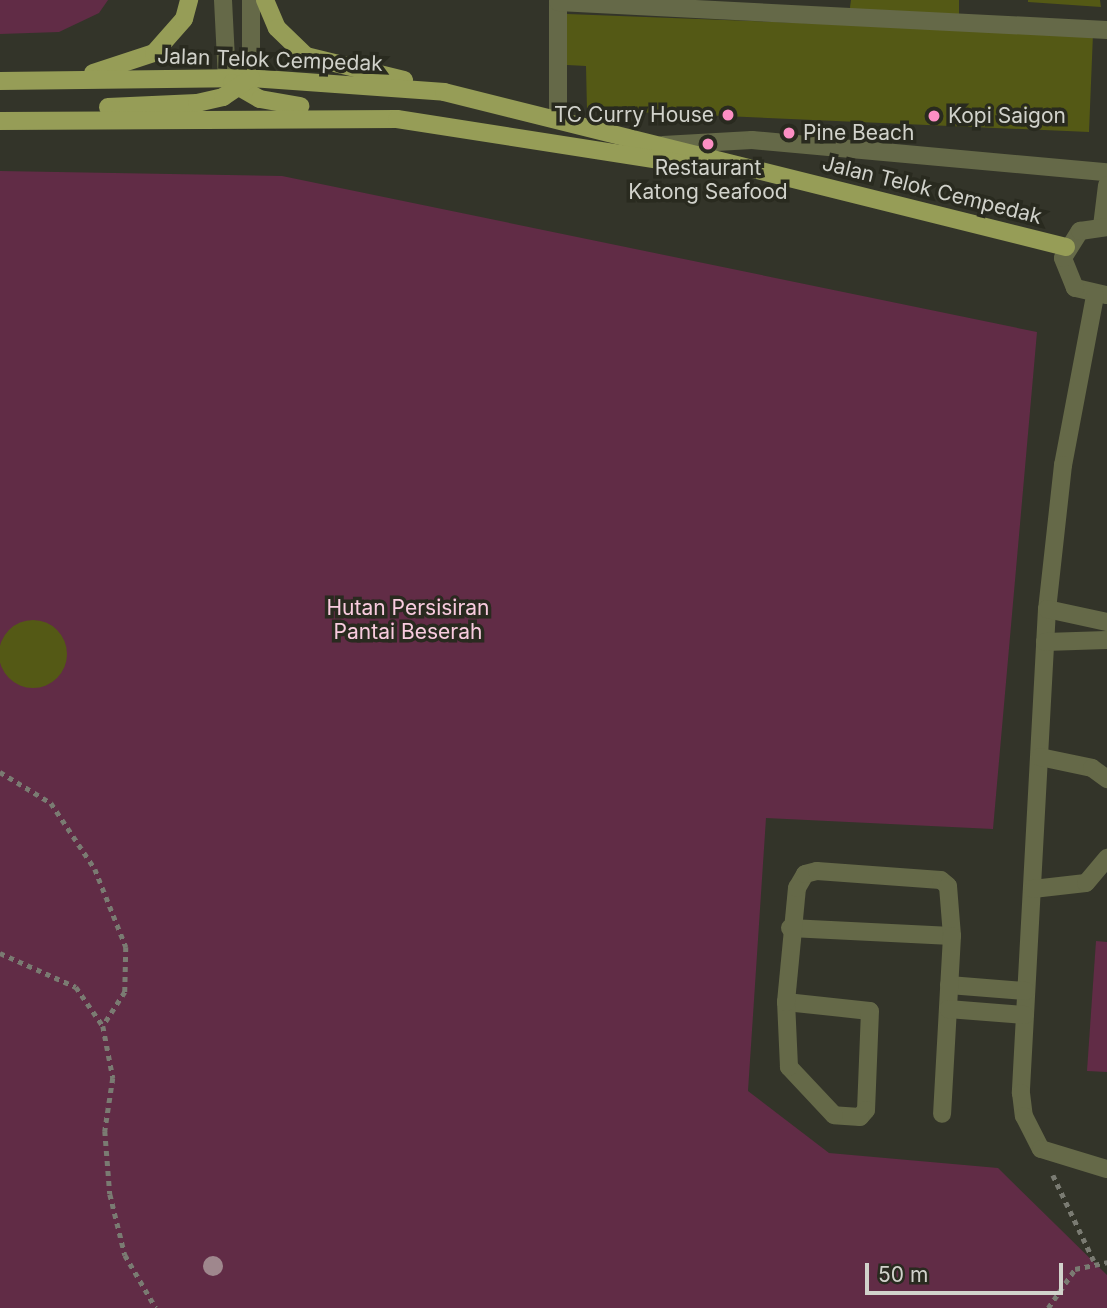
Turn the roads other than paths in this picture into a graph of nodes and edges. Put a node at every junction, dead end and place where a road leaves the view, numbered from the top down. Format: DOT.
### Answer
graph roads {
  1 [pos="189,0"];
  2 [pos="223,0"];
  3 [pos="251,0"];
  4 [pos="265,0"];
  5 [pos="1107,30"];
  6 [pos="23,81"];
  7 [pos="0,82"];
  8 [pos="239,82"];
  9 [pos="443,92"];
  10 [pos="0,111"];
  11 [pos="558,117"];
  12 [pos="397,119"];
  13 [pos="0,121"];
  14 [pos="663,145"];
  15 [pos="1107,172"];
  16 [pos="767,175"];
  17 [pos="1107,185"];
  18 [pos="1104,227"];
  19 [pos="1066,247"];
  20 [pos="1101,295"];
  21 [pos="1046,609"];
  22 [pos="1107,622"];
  23 [pos="1107,640"];
  24 [pos="1045,642"];
  25 [pos="1040,757"];
  26 [pos="1107,779"];
  27 [pos="1107,858"];
  28 [pos="1033,889"];
  29 [pos="790,928"];
  30 [pos="952,936"];
  31 [pos="949,985"];
  32 [pos="1026,991"];
  33 [pos="786,1002"];
  34 [pos="948,1009"];
  35 [pos="1024,1015"];
  36 [pos="942,1114"];
  37 [pos="1107,1169"];
  1 -- 6 [label="main road"];
  2 -- 8 [label="street"];
  3 -- 8 [label="street"];
  4 -- 9 [label="main road"];
  5 -- 11 [label="street"];
  6 -- 7 [label="main road, Jalan Telok Cempedak"];
  6 -- 8 [label="main road, Jalan Telok Cempedak"];
  8 -- 9 [label="main road, Jalan Telok Cempedak"];
  8 -- 10 [label="main road"];
  8 -- 12 [label="main road"];
  9 -- 11 [label="main road, Jalan Telok Cempedak"];
  11 -- 14 [label="main road, Jalan Telok Cempedak"];
  12 -- 13 [label="main road"];
  12 -- 16 [label="main road"];
  14 -- 15 [label="street"];
  14 -- 16 [label="main road, Jalan Telok Cempedak"];
  16 -- 19 [label="main road, Jalan Telok Cempedak"];
  17 -- 18 [label="street"];
  18 -- 19 [label="street"];
  19 -- 20 [label="street"];
  20 -- 21 [label="street"];
  21 -- 22 [label="street"];
  21 -- 24 [label="street"];
  23 -- 24 [label="street"];
  24 -- 25 [label="street"];
  25 -- 26 [label="street"];
  25 -- 28 [label="street"];
  27 -- 28 [label="street"];
  28 -- 32 [label="street"];
  29 -- 30 [label="street"];
  29 -- 30 [label="street"];
  29 -- 33 [label="street"];
  30 -- 31 [label="street"];
  31 -- 32 [label="street"];
  31 -- 34 [label="street"];
  32 -- 35 [label="street"];
  33 -- 33 [label="street"];
  34 -- 35 [label="street"];
  34 -- 36 [label="street"];
  35 -- 37 [label="street"];
}
